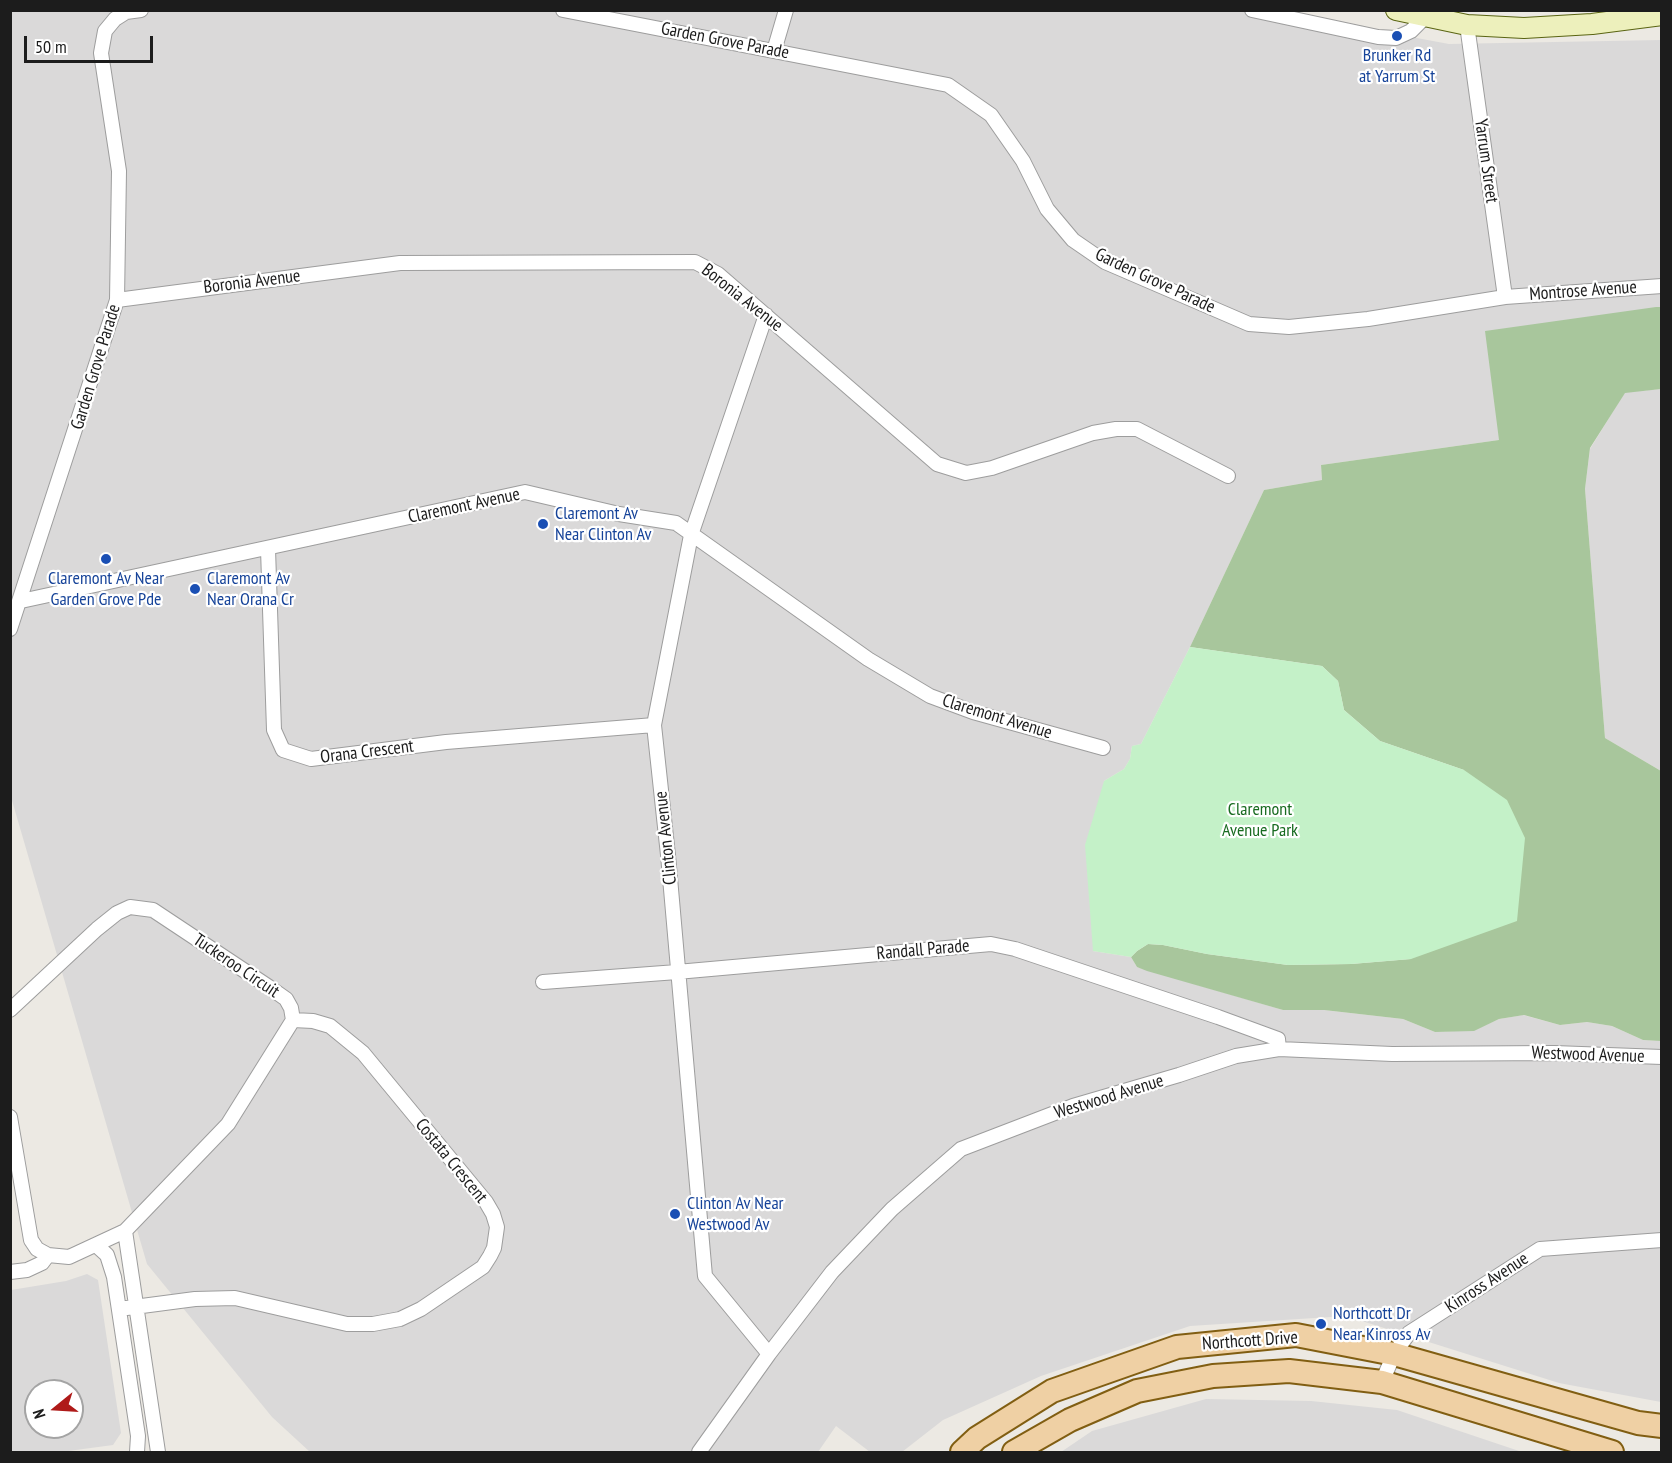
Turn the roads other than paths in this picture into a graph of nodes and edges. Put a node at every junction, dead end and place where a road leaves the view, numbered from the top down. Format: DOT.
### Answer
graph roads {
  1 [pos="141,10"];
  2 [pos="563,10"];
  3 [pos="786,10"];
  4 [pos="1252,10"];
  5 [pos="1396,10"];
  6 [pos="1662,15"];
  7 [pos="1426,16"];
  8 [pos="1467,25"];
  9 [pos="774,51"];
  10 [pos="1662,286"];
  11 [pos="1506,297"];
  12 [pos="117,300"];
  13 [pos="766,315"];
  14 [pos="1228,476"];
  15 [pos="691,535"];
  16 [pos="268,549"];
  17 [pos="21,601"];
  18 [pos="10,629"];
  19 [pos="654,725"];
  20 [pos="1103,748"];
  21 [pos="677,972"];
  22 [pos="543,982"];
  23 [pos="10,1010"];
  24 [pos="293,1020"];
  25 [pos="1279,1049"];
  26 [pos="1662,1057"];
  27 [pos="10,1117"];
  28 [pos="125,1231"];
  29 [pos="1662,1240"];
  30 [pos="96,1245"];
  31 [pos="48,1255"];
  32 [pos="10,1272"];
  33 [pos="137,1307"];
  34 [pos="119,1309"];
  35 [pos="769,1354"];
  36 [pos="1394,1354"];
  37 [pos="1382,1382"];
  38 [pos="1662,1426"];
  39 [pos="137,1452"];
  40 [pos="158,1452"];
  41 [pos="699,1452"];
  42 [pos="962,1452"];
  43 [pos="1014,1452"];
  44 [pos="1612,1452"];
  1 -- 12 [label="street, Garden Grove Parade"];
  2 -- 9 [label="street, Garden Grove Parade"];
  3 -- 9 [label="street"];
  4 -- 7 [label="street"];
  5 -- 7 [label="main road"];
  6 -- 8 [label="main road"];
  7 -- 8 [label="main road"];
  8 -- 11 [label="street, Yarrum Street"];
  9 -- 11 [label="street, Garden Grove Parade"];
  10 -- 11 [label="street, Montrose Avenue"];
  12 -- 13 [label="street, Boronia Avenue"];
  12 -- 17 [label="street, Garden Grove Parade"];
  13 -- 14 [label="street, Boronia Avenue"];
  13 -- 15 [label="street, Clinton Avenue"];
  15 -- 16 [label="street, Claremont Avenue"];
  15 -- 19 [label="street, Clinton Avenue"];
  15 -- 20 [label="street, Claremont Avenue"];
  16 -- 17 [label="street, Claremont Avenue"];
  16 -- 19 [label="street, Orana Crescent"];
  17 -- 18 [label="street, Garden Grove Parade"];
  19 -- 21 [label="street, Clinton Avenue"];
  21 -- 22 [label="street, Randall Parade"];
  21 -- 25 [label="street, Randall Parade"];
  21 -- 35 [label="street, Clinton Avenue"];
  23 -- 24 [label="street, Tuckeroo Circuit"];
  24 -- 28 [label="street"];
  24 -- 33 [label="street, Costata Crescent"];
  25 -- 26 [label="street, Westwood Avenue"];
  25 -- 35 [label="street, Westwood Avenue"];
  27 -- 31 [label="street"];
  28 -- 30 [label="street"];
  28 -- 33 [label="street"];
  29 -- 36 [label="street, Kinross Avenue"];
  30 -- 31 [label="street"];
  30 -- 34 [label="street"];
  31 -- 32 [label="street"];
  33 -- 34 [label="street, Costata Crescent"];
  33 -- 40 [label="street"];
  34 -- 39 [label="street"];
  35 -- 41 [label="street, Westwood Avenue"];
  36 -- 37 [label="street, Kinross Avenue"];
  36 -- 38 [label="main road, Northcott Drive"];
  36 -- 42 [label="main road, Northcott Drive"];
  37 -- 43 [label="main road, Northcott Drive"];
  37 -- 44 [label="main road, Northcott Drive"];
}
